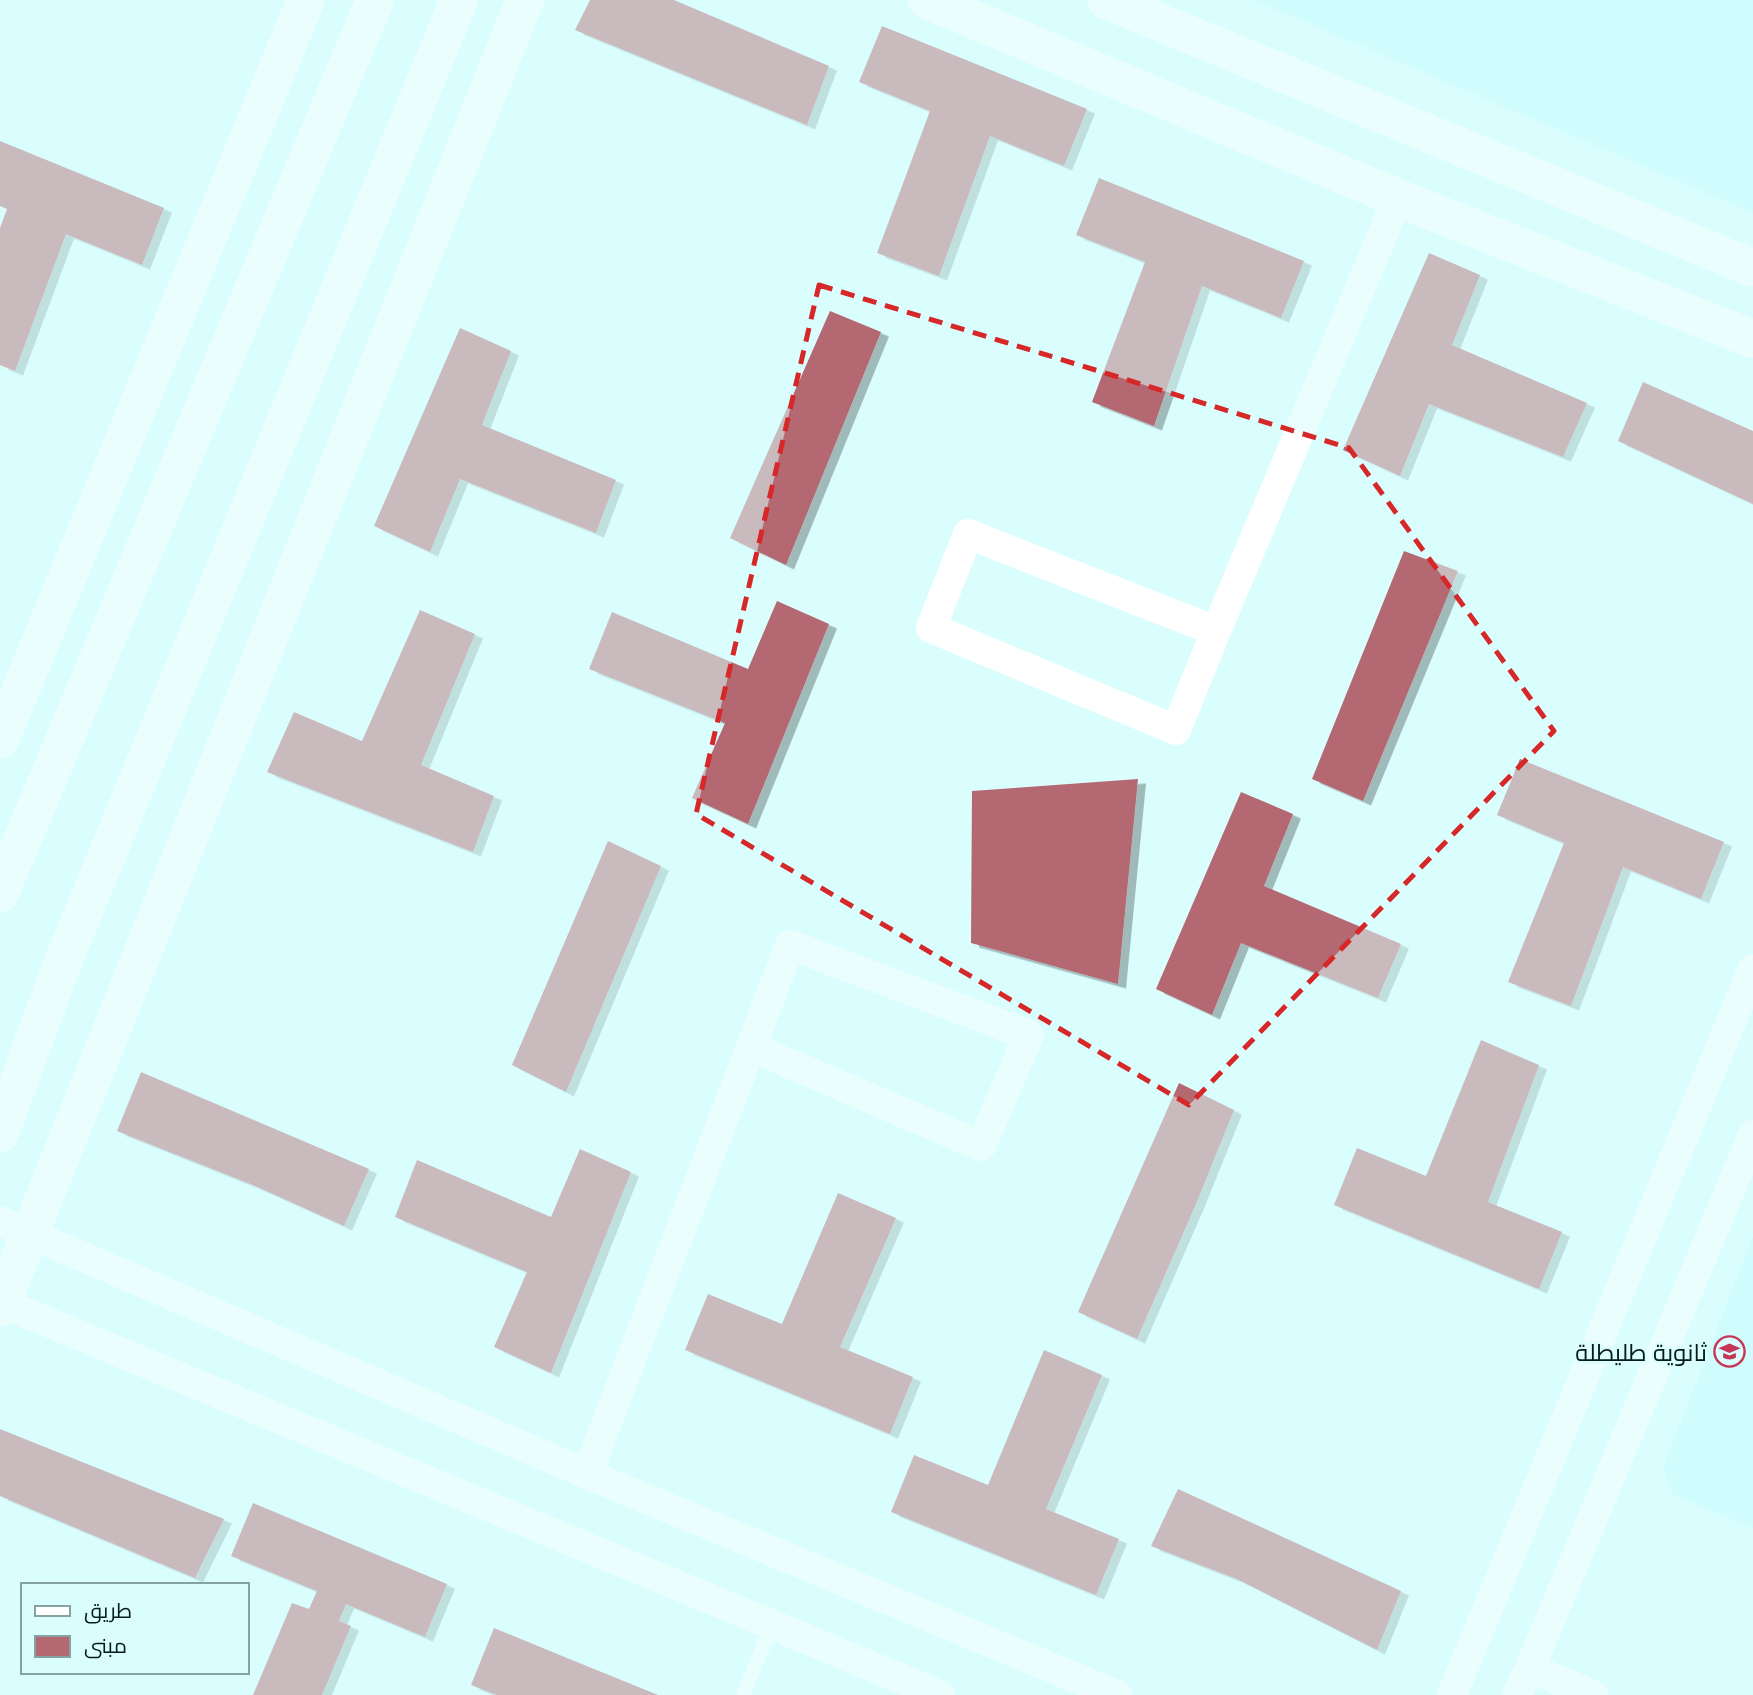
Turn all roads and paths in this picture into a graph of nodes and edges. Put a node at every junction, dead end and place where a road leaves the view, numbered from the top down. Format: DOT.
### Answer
graph roads {
  1 [pos="306,0"];
  2 [pos="375,0"];
  3 [pos="459,0"];
  4 [pos="525,0"];
  5 [pos="927,0"];
  6 [pos="1106,0"];
  7 [pos="1398,198"];
  8 [pos="1753,268"];
  9 [pos="1753,339"];
  10 [pos="1216,631"];
  11 [pos="0,740"];
  12 [pos="0,893"];
  13 [pos="1753,969"];
  14 [pos="751,1047"];
  15 [pos="0,1133"];
  16 [pos="1753,1135"];
  17 [pos="15,1227"];
  18 [pos="1,1304"];
  19 [pos="587,1474"];
  20 [pos="772,1625"];
  21 [pos="1530,1668"];
  22 [pos="743,1695"];
  23 [pos="940,1695"];
  24 [pos="1117,1695"];
  25 [pos="1452,1695"];
  26 [pos="1517,1695"];
  27 [pos="1592,1695"];
  1 -- 11 [label="main road"];
  2 -- 12 [label="main road"];
  3 -- 15 [label="main road"];
  4 -- 17 [label="main road"];
  5 -- 7 [label="main road"];
  6 -- 8 [label="main road"];
  7 -- 9 [label="main road"];
  7 -- 10 [label="street"];
  10 -- 10 [label="street"];
  13 -- 25 [label="street"];
  14 -- 14 [label="street"];
  14 -- 19 [label="street"];
  16 -- 21 [label="street"];
  17 -- 18 [label="main road"];
  17 -- 19 [label="street"];
  18 -- 20 [label="street"];
  19 -- 24 [label="street"];
  20 -- 22 [label="lane"];
  20 -- 23 [label="street"];
  21 -- 26 [label="street"];
  21 -- 27 [label="street"];
}
